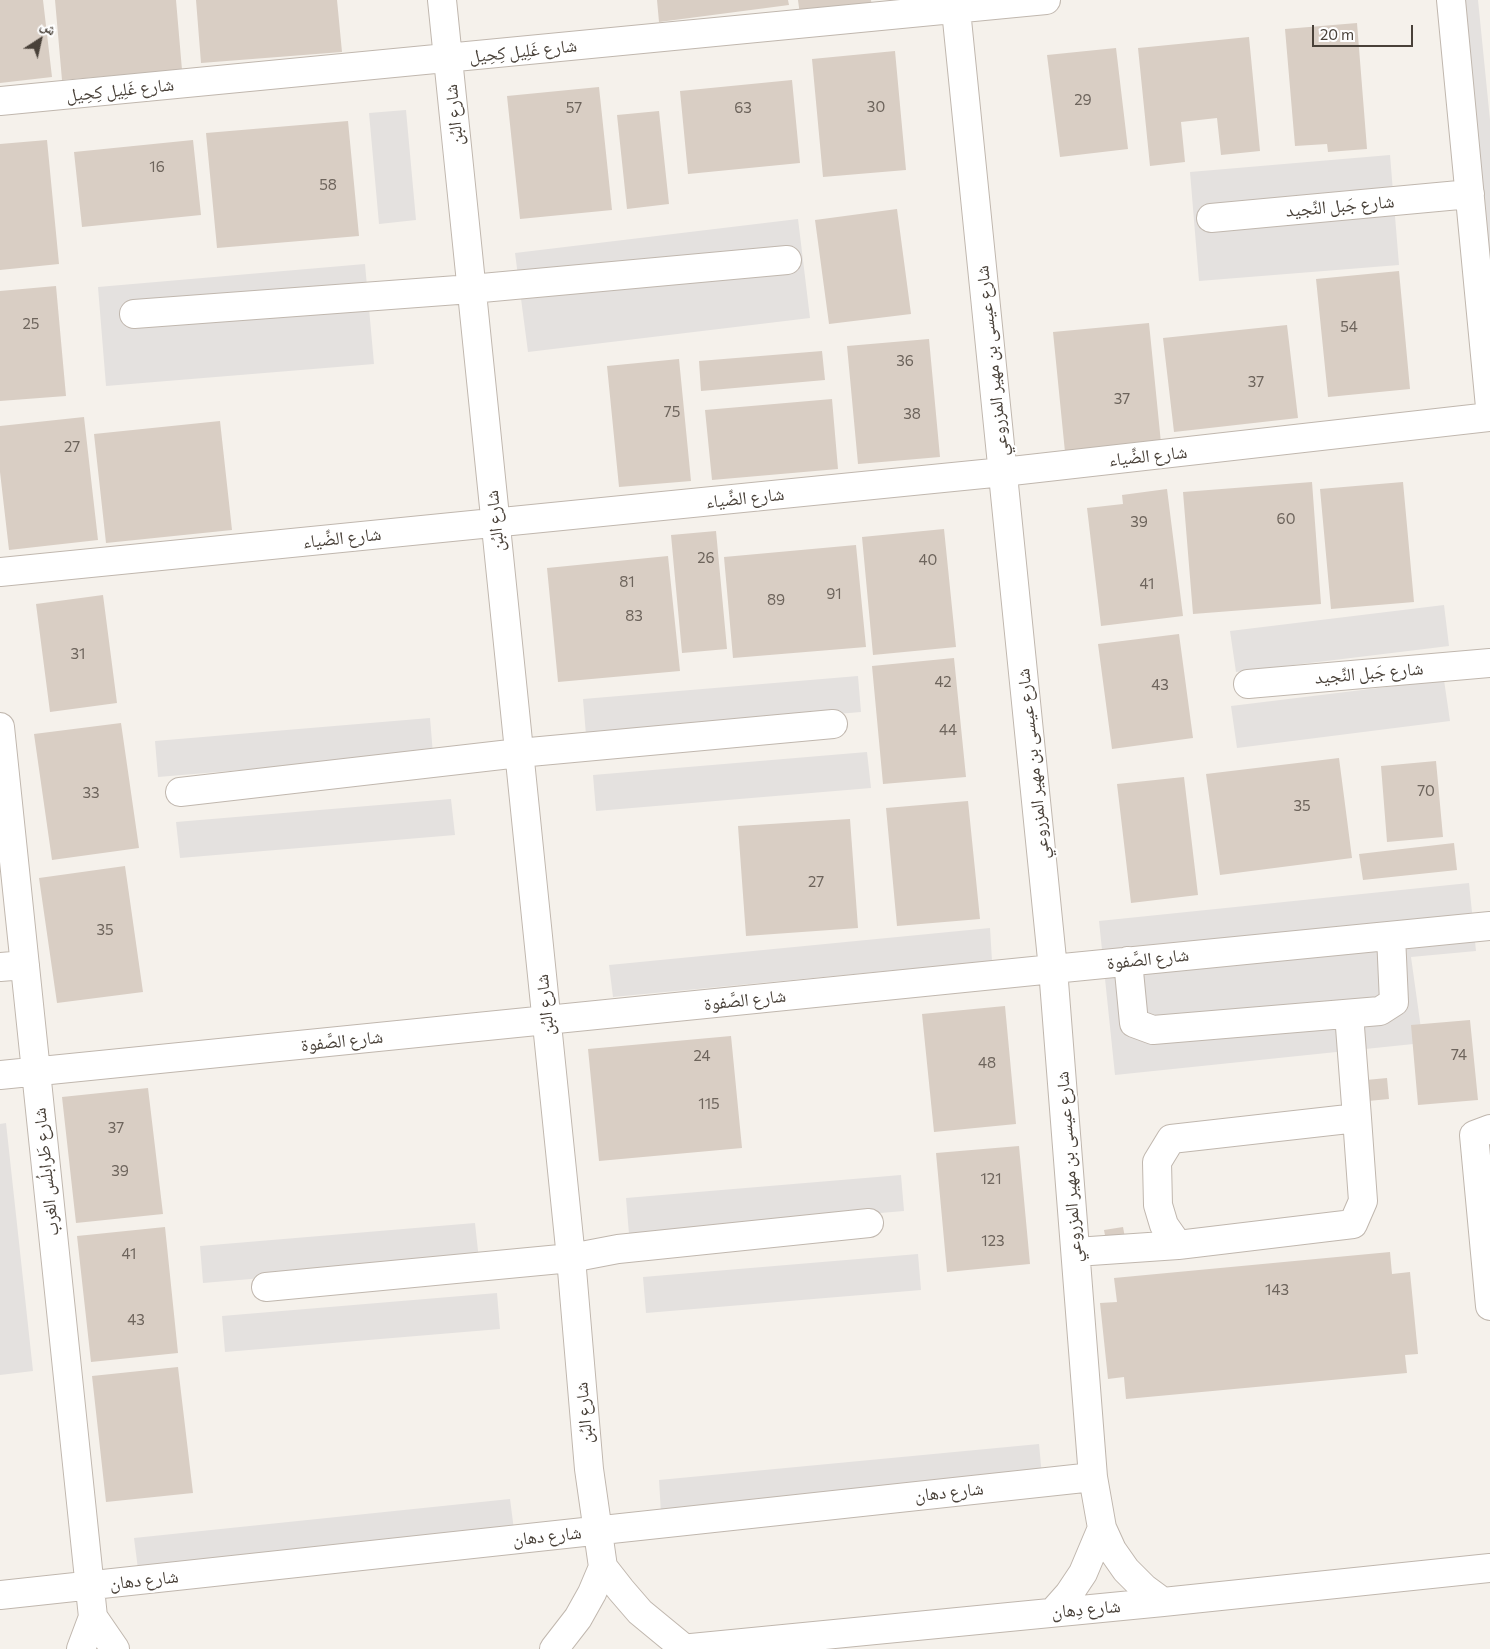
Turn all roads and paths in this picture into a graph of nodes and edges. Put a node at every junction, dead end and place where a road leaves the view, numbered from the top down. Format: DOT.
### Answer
graph roads {
  1 [pos="442,0"];
  2 [pos="1046,0"];
  3 [pos="1451,0"];
  4 [pos="956,4"];
  5 [pos="448,58"];
  6 [pos="0,101"];
  7 [pos="1470,194"];
  8 [pos="1211,218"];
  9 [pos="787,260"];
  10 [pos="472,289"];
  11 [pos="134,314"];
  12 [pos="1490,407"];
  13 [pos="1490,418"];
  14 [pos="1003,472"];
  15 [pos="495,523"];
  16 [pos="0,572"];
  17 [pos="1490,663"];
  18 [pos="1248,684"];
  19 [pos="833,724"];
  20 [pos="0,727"];
  21 [pos="519,753"];
  22 [pos="180,792"];
  23 [pos="1490,926"];
  24 [pos="1391,936"];
  25 [pos="1128,961"];
  26 [pos="12,966"];
  27 [pos="1054,968"];
  28 [pos="1349,1014"];
  29 [pos="547,1020"];
  30 [pos="36,1072"];
  31 [pos="0,1075"];
  32 [pos="1357,1118"];
  33 [pos="1490,1129"];
  34 [pos="869,1223"];
  35 [pos="1178,1245"];
  36 [pos="1076,1252"];
  37 [pos="571,1258"];
  38 [pos="266,1287"];
  39 [pos="1490,1306"];
  40 [pos="1093,1477"];
  41 [pos="1102,1528"];
  42 [pos="599,1530"];
  43 [pos="603,1567"];
  44 [pos="1490,1568"];
  45 [pos="90,1585"];
  46 [pos="0,1595"];
  47 [pos="1163,1602"];
  48 [pos="1053,1612"];
  49 [pos="93,1617"];
  50 [pos="82,1649"];
  51 [pos="115,1649"];
  52 [pos="554,1649"];
  53 [pos="681,1649"];
  54 [pos="685,1649"];
  1 -- 5 [label="street, شارع البُن"];
  2 -- 4 [label="street, شارع غَلِيل كِحِيل"];
  3 -- 7 [label="street"];
  4 -- 5 [label="street, شارع غَلِيل كِحِيل"];
  4 -- 14 [label="street, شارع عيسى بن مهير المزروعي"];
  5 -- 6 [label="street, شارع غَلِيل كِحِيل"];
  5 -- 10 [label="street, شارع البُن"];
  7 -- 8 [label="street, شارع جَبل النِّجيد"];
  7 -- 12 [label="street"];
  9 -- 10 [label="street"];
  10 -- 11 [label="street"];
  10 -- 15 [label="street, شارع البُن"];
  13 -- 14 [label="street, شارع الضِّياء"];
  14 -- 15 [label="street, شارع الضِّياء"];
  14 -- 27 [label="street, شارع عيسى بن مهير المزروعي"];
  15 -- 16 [label="street, شارع الضِّياء"];
  15 -- 21 [label="street, شارع البُن"];
  17 -- 18 [label="street, شارع جَبل النِّجيد"];
  19 -- 21 [label="street"];
  20 -- 26 [label="street, شارع طَرابلُس الغرب"];
  21 -- 22 [label="street"];
  21 -- 29 [label="street, شارع البُن"];
  23 -- 24 [label="street, شارع الصَّفوة"];
  24 -- 25 [label="street, شارع الصَّفوة"];
  24 -- 28 [label="street"];
  25 -- 27 [label="street, شارع الصَّفوة"];
  25 -- 28 [label="street"];
  26 -- 30 [label="street, شارع طَرابلُس الغرب"];
  27 -- 29 [label="street, شارع الصَّفوة"];
  27 -- 36 [label="street, شارع عيسى بن مهير المزروعي"];
  28 -- 32 [label="street"];
  29 -- 30 [label="street, شارع الصَّفوة"];
  29 -- 37 [label="street, شارع البُن"];
  30 -- 31 [label="street, شارع الصَّفوة"];
  30 -- 45 [label="street, شارع طَرابلُس الغرب"];
  32 -- 35 [label="street"];
  32 -- 35 [label="street"];
  33 -- 39 [label="street"];
  34 -- 37 [label="street"];
  35 -- 36 [label="street"];
  36 -- 40 [label="street, شارع عيسى بن مهير المزروعي"];
  37 -- 38 [label="street"];
  37 -- 42 [label="street, شارع البُن"];
  40 -- 41 [label="street, شارع عيسى بن مهير المزروعي"];
  40 -- 42 [label="street, شارع دهان"];
  41 -- 47 [label="street, شارع عيسى بن مهير المزروعي"];
  41 -- 48 [label="street"];
  42 -- 43 [label="street, شارع البُن"];
  42 -- 45 [label="street, شارع دهان"];
  43 -- 52 [label="street, شارع البُن"];
  43 -- 54 [label="street"];
  44 -- 47 [label="street, شارع دِهان"];
  45 -- 46 [label="street, شارع دهان"];
  45 -- 49 [label="street, شارع طَرابلُس الغرب"];
  47 -- 48 [label="street, شارع دِهان"];
  48 -- 54 [label="street, شارع دِهان"];
  49 -- 50 [label="street, شارع طَرابلُس الغرب"];
  49 -- 51 [label="street, شارع طَرابلُس الغرب"];
  53 -- 54 [label="street, شارع دِهان"];
}
